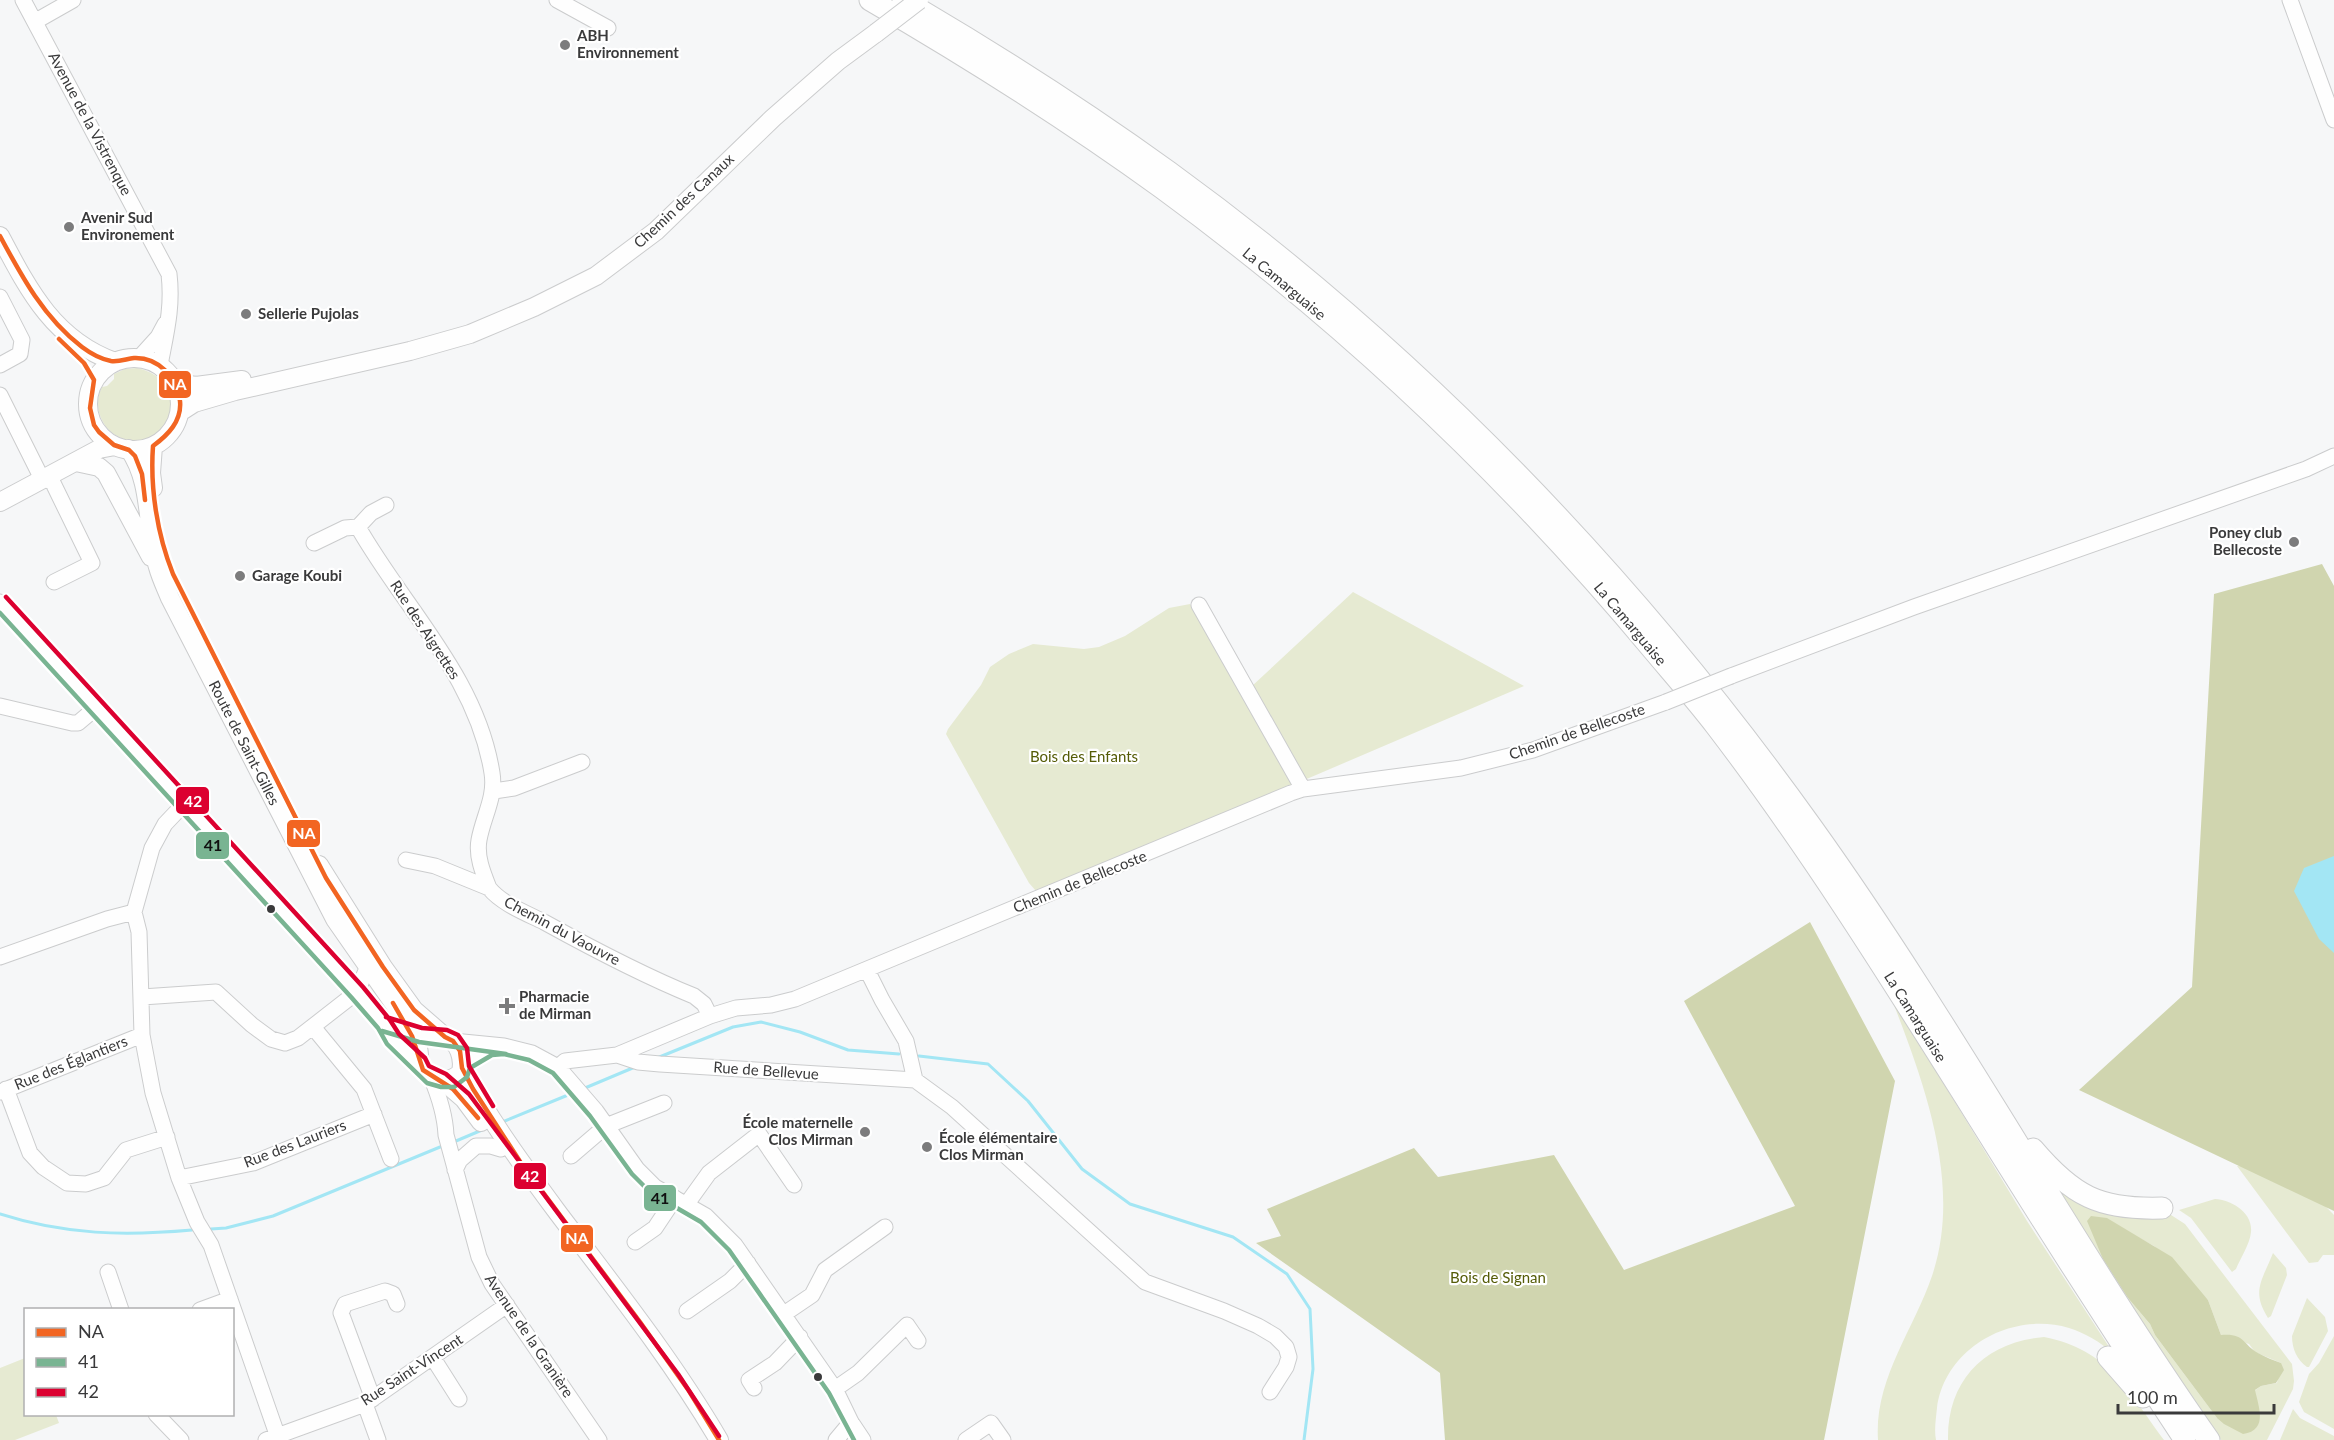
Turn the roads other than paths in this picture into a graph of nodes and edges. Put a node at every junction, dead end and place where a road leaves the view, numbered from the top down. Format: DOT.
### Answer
graph roads {
  1 [pos="23,0"];
  2 [pos="73,0"];
  3 [pos="557,0"];
  4 [pos="870,0"];
  5 [pos="903,0"];
  6 [pos="919,0"];
  7 [pos="2290,0"];
  8 [pos="36,21"];
  9 [pos="608,28"];
  10 [pos="2334,120"];
  11 [pos="0,237"];
  12 [pos="0,261"];
  13 [pos="0,297"];
  14 [pos="169,316"];
  15 [pos="139,358"];
  16 [pos="115,362"];
  17 [pos="0,365"];
  18 [pos="160,365"];
  19 [pos="312,372"];
  20 [pos="94,380"];
  21 [pos="175,383"];
  22 [pos="0,395"];
  23 [pos="180,412"];
  24 [pos="91,421"];
  25 [pos="153,446"];
  26 [pos="122,448"];
  27 [pos="2334,456"];
  28 [pos="73,464"];
  29 [pos="49,481"];
  30 [pos="0,502"];
  31 [pos="386,505"];
  32 [pos="358,527"];
  33 [pos="314,543"];
  34 [pos="158,567"];
  35 [pos="54,582"];
  36 [pos="0,602"];
  37 [pos="1199,606"];
  38 [pos="0,706"];
  39 [pos="97,707"];
  40 [pos="582,762"];
  41 [pos="1303,789"];
  42 [pos="494,791"];
  43 [pos="184,804"];
  44 [pos="1791,828"];
  45 [pos="406,860"];
  46 [pos="489,888"];
  47 [pos="134,912"];
  48 [pos="1843,916"];
  49 [pos="0,957"];
  50 [pos="1902,960"];
  51 [pos="369,966"];
  52 [pos="864,971"];
  53 [pos="357,992"];
  54 [pos="142,997"];
  55 [pos="710,1016"];
  56 [pos="384,1024"];
  57 [pos="312,1027"];
  58 [pos="410,1033"];
  59 [pos="142,1035"];
  60 [pos="445,1038"];
  61 [pos="504,1046"];
  62 [pos="617,1055"];
  63 [pos="419,1057"];
  64 [pos="558,1067"];
  65 [pos="462,1068"];
  66 [pos="915,1080"];
  67 [pos="443,1083"];
  68 [pos="3,1091"];
  69 [pos="664,1103"];
  70 [pos="374,1114"];
  71 [pos="446,1122"];
  72 [pos="606,1125"];
  73 [pos="166,1137"];
  74 [pos="501,1149"];
  75 [pos="572,1156"];
  76 [pos="391,1159"];
  77 [pos="455,1170"];
  78 [pos="179,1178"];
  79 [pos="794,1185"];
  80 [pos="680,1202"];
  81 [pos="2162,1208"];
  82 [pos="885,1227"];
  83 [pos="635,1242"];
  84 [pos="748,1263"];
  85 [pos="108,1272"];
  86 [pos="230,1299"];
  87 [pos="397,1304"];
  88 [pos="507,1305"];
  89 [pos="120,1308"];
  90 [pos="205,1308"];
  91 [pos="233,1308"];
  92 [pos="687,1311"];
  93 [pos="234,1312"];
  94 [pos="784,1314"];
  95 [pos="800,1337"];
  96 [pos="918,1341"];
  97 [pos="2108,1357"];
  98 [pos="433,1358"];
  99 [pos="754,1388"];
  100 [pos="836,1389"];
  101 [pos="1270,1392"];
  102 [pos="459,1399"];
  103 [pos="369,1401"];
  104 [pos="158,1416"];
  105 [pos="851,1422"];
  106 [pos="274,1439"];
  107 [pos="181,1440"];
  108 [pos="378,1440"];
  109 [pos="599,1440"];
  110 [pos="713,1440"];
  111 [pos="719,1440"];
  112 [pos="836,1440"];
  113 [pos="863,1440"];
  114 [pos="966,1440"];
  115 [pos="1003,1440"];
  116 [pos="2178,1440"];
  117 [pos="2185,1440"];
  118 [pos="2209,1440"];
  1 -- 8 [label="street, Avenue de la Vistrenque"];
  2 -- 8 [label="street"];
  3 -- 9 [label="street"];
  4 -- 44 [label="highway, La Camarguaise"];
  5 -- 50 [label="highway, La Camarguaise"];
  6 -- 19 [label="main road, Chemin des Canaux, bridge"];
  7 -- 10 [label="street"];
  8 -- 14 [label="street, Avenue de la Vistrenque"];
  11 -- 16 [label="main road"];
  12 -- 20 [label="main road"];
  13 -- 17 [label="street"];
  14 -- 15 [label="street, Avenue de la Vistrenque"];
  14 -- 18 [label="street, Avenue de la Vistrenque"];
  15 -- 16 [label="main road"];
  15 -- 18 [label="main road"];
  16 -- 20 [label="main road"];
  18 -- 21 [label="main road"];
  19 -- 21 [label="main road, Chemin des Canaux"];
  19 -- 23 [label="main road, Chemin des Canaux"];
  20 -- 24 [label="main road"];
  21 -- 23 [label="main road"];
  22 -- 29 [label="street"];
  23 -- 25 [label="main road"];
  24 -- 26 [label="main road"];
  24 -- 28 [label="main road"];
  25 -- 26 [label="main road"];
  25 -- 60 [label="main road, Route de Saint-Gilles"];
  26 -- 28 [label="main road"];
  26 -- 34 [label="main road, Route de Saint-Gilles"];
  27 -- 41 [label="street, Chemin de Bellecoste, bridge"];
  28 -- 29 [label="main road"];
  28 -- 34 [label="main road"];
  29 -- 30 [label="main road"];
  29 -- 35 [label="street"];
  31 -- 32 [label="street"];
  32 -- 33 [label="street"];
  32 -- 42 [label="street, Rue des Aigrettes"];
  34 -- 51 [label="main road, Route de Saint-Gilles"];
  36 -- 39 [label="street"];
  37 -- 41 [label="street"];
  38 -- 39 [label="street"];
  39 -- 43 [label="street"];
  40 -- 42 [label="street"];
  41 -- 52 [label="street, Chemin de Bellecoste"];
  42 -- 46 [label="street, Rue des Aigrettes"];
  43 -- 47 [label="street"];
  43 -- 53 [label="street"];
  44 -- 48 [label="highway"];
  44 -- 117 [label="highway, La Camarguaise"];
  45 -- 46 [label="street, Chemin du Vaouvre"];
  46 -- 55 [label="street, Chemin du Vaouvre"];
  47 -- 49 [label="street"];
  47 -- 54 [label="street"];
  50 -- 81 [label="highway"];
  50 -- 118 [label="highway, La Camarguaise"];
  51 -- 53 [label="street"];
  51 -- 58 [label="main road, Route de Saint-Gilles"];
  52 -- 55 [label="street, Chemin de Bellecoste"];
  52 -- 66 [label="street"];
  53 -- 56 [label="street"];
  53 -- 57 [label="street"];
  54 -- 57 [label="street"];
  54 -- 59 [label="street"];
  55 -- 62 [label="street, Chemin de Bellecoste"];
  56 -- 58 [label="main road"];
  56 -- 63 [label="street"];
  57 -- 70 [label="street"];
  58 -- 60 [label="main road"];
  58 -- 63 [label="main road, Route de Saint-Gilles"];
  59 -- 68 [label="street, Rue des Églantiers"];
  59 -- 73 [label="street"];
  60 -- 61 [label="street"];
  60 -- 63 [label="main road"];
  60 -- 65 [label="main road"];
  61 -- 64 [label="street"];
  61 -- 65 [label="street"];
  62 -- 64 [label="street, Chemin de Bellecoste"];
  62 -- 66 [label="street, Rue de Bellevue"];
  63 -- 67 [label="main road"];
  64 -- 72 [label="street"];
  65 -- 67 [label="main road"];
  65 -- 111 [label="main road"];
  66 -- 101 [label="street"];
  67 -- 71 [label="street, Avenue de la Granière"];
  67 -- 71 [label="street, Avenue de la Granière"];
  67 -- 74 [label="main road"];
  68 -- 73 [label="street"];
  69 -- 72 [label="street"];
  70 -- 76 [label="street"];
  70 -- 78 [label="street, Rue des Lauriers"];
  71 -- 77 [label="street, Avenue de la Granière"];
  72 -- 75 [label="street"];
  72 -- 80 [label="street"];
  73 -- 78 [label="street"];
  74 -- 77 [label="street"];
  74 -- 110 [label="main road"];
  77 -- 88 [label="street, Avenue de la Granière"];
  78 -- 86 [label="street"];
  79 -- 80 [label="street"];
  80 -- 83 [label="street"];
  80 -- 84 [label="street"];
  82 -- 94 [label="street"];
  84 -- 92 [label="street"];
  84 -- 94 [label="street"];
  85 -- 89 [label="street"];
  86 -- 90 [label="street"];
  86 -- 91 [label="street"];
  87 -- 103 [label="street"];
  88 -- 98 [label="street, Rue Saint-Vincent"];
  88 -- 109 [label="street, Avenue de la Granière"];
  93 -- 106 [label="street"];
  94 -- 95 [label="street"];
  95 -- 99 [label="street"];
  95 -- 100 [label="street"];
  96 -- 100 [label="street"];
  97 -- 116 [label="highway"];
  98 -- 102 [label="street"];
  98 -- 103 [label="street, Rue Saint-Vincent"];
  100 -- 105 [label="street"];
  103 -- 106 [label="street, Rue Saint-Vincent"];
  103 -- 108 [label="street"];
  104 -- 107 [label="street"];
  105 -- 112 [label="street"];
  105 -- 113 [label="street"];
  114 -- 115 [label="street"];
}
